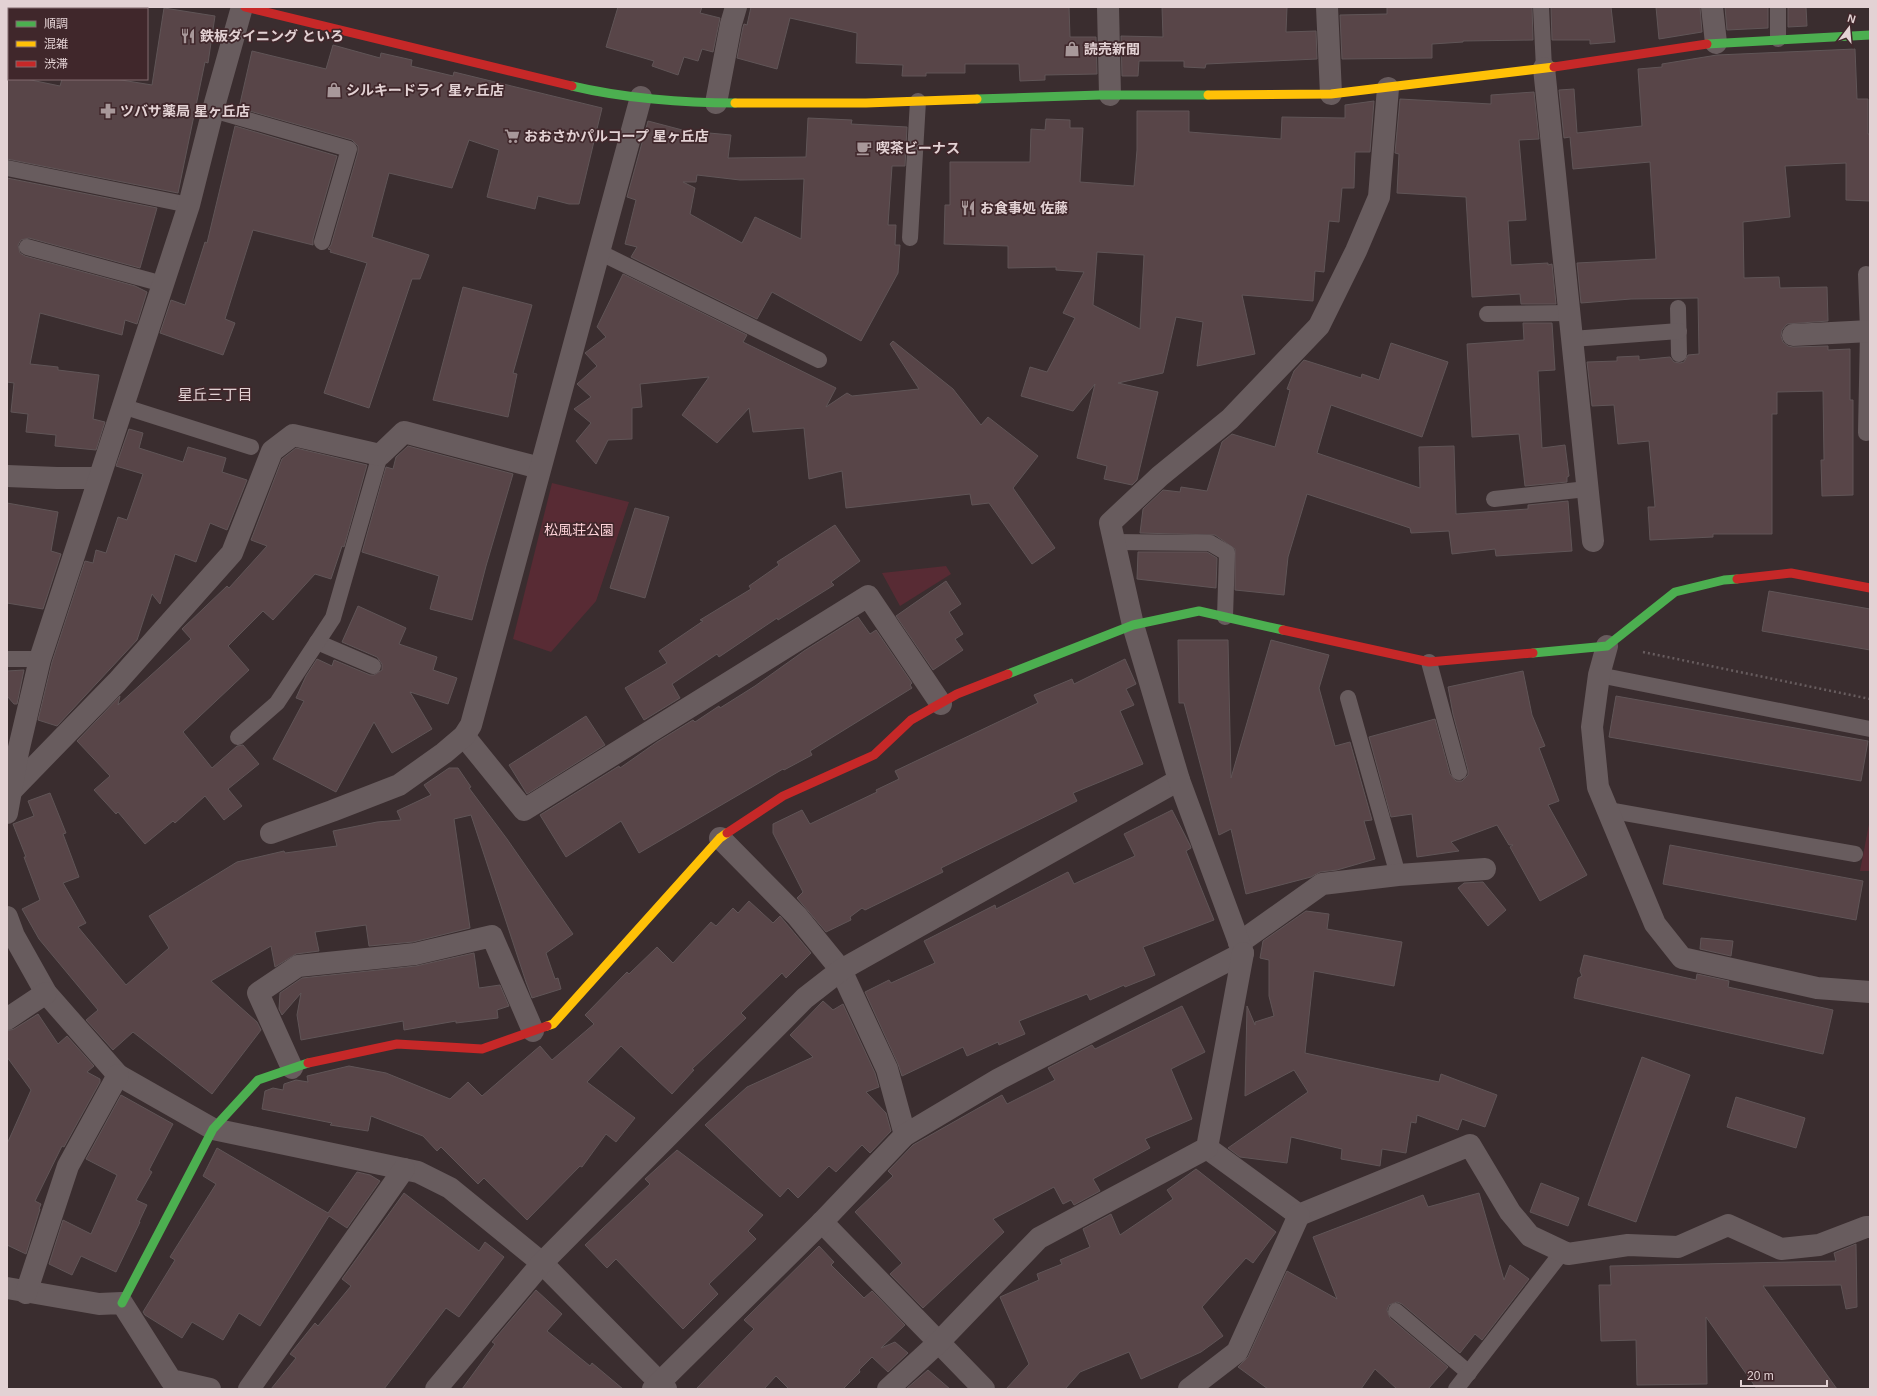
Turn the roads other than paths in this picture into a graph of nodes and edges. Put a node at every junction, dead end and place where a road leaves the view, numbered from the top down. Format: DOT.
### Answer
graph roads {
  1 [pos="248,7"];
  2 [pos="736,7"];
  3 [pos="1108,7"];
  4 [pos="1327,7"];
  5 [pos="1541,7"];
  6 [pos="1712,7"];
  7 [pos="1778,7"];
  8 [pos="1870,35"];
  9 [pos="1778,39"];
  10 [pos="1716,42"];
  11 [pos="1544,68"];
  12 [pos="1388,88"];
  13 [pos="1110,94"];
  14 [pos="1331,94"];
  15 [pos="641,97"];
  16 [pos="918,101"];
  17 [pos="716,103"];
  18 [pos="213,110"];
  19 [pos="7,168"];
  20 [pos="189,205"];
  21 [pos="910,238"];
  22 [pos="322,242"];
  23 [pos="27,247"];
  24 [pos="598,252"];
  25 [pos="1866,274"];
  26 [pos="163,284"];
  27 [pos="1678,308"];
  28 [pos="1569,313"];
  29 [pos="1487,314"];
  30 [pos="1679,331"];
  31 [pos="1869,331"];
  32 [pos="1793,334"];
  33 [pos="1572,339"];
  34 [pos="1679,354"];
  35 [pos="820,360"];
  36 [pos="122,406"];
  37 [pos="1866,433"];
  38 [pos="250,447"];
  39 [pos="380,455"];
  40 [pos="540,468"];
  41 [pos="7,476"];
  42 [pos="99,478"];
  43 [pos="1587,489"];
  44 [pos="1494,499"];
  45 [pos="1114,542"];
  46 [pos="1592,542"];
  47 [pos="1870,588"];
  48 [pos="1225,617"];
  49 [pos="1133,625"];
  50 [pos="1615,639"];
  51 [pos="318,642"];
  52 [pos="7,659"];
  53 [pos="40,659"];
  54 [pos="1429,662"];
  55 [pos="373,666"];
  56 [pos="1599,675"];
  57 [pos="1348,698"];
  58 [pos="941,704"];
  59 [pos="1870,729"];
  60 [pos="464,736"];
  61 [pos="238,737"];
  62 [pos="12,755"];
  63 [pos="1459,772"];
  64 [pos="1179,780"];
  65 [pos="9,802"];
  66 [pos="1608,810"];
  67 [pos="271,833"];
  68 [pos="720,838"];
  69 [pos="1855,854"];
  70 [pos="1486,869"];
  71 [pos="1398,875"];
  72 [pos="7,917"];
  73 [pos="1241,948"];
  74 [pos="841,970"];
  75 [pos="1870,992"];
  76 [pos="46,993"];
  77 [pos="7,1019"];
  78 [pos="533,1031"];
  79 [pos="292,1068"];
  80 [pos="118,1075"];
  81 [pos="213,1129"];
  82 [pos="905,1135"];
  83 [pos="1207,1148"];
  84 [pos="404,1169"];
  85 [pos="1299,1215"];
  86 [pos="822,1222"];
  87 [pos="1870,1227"];
  88 [pos="1563,1252"];
  89 [pos="542,1263"];
  90 [pos="17,1291"];
  91 [pos="122,1303"];
  92 [pos="1396,1311"];
  93 [pos="939,1342"];
  94 [pos="1469,1373"];
  95 [pos="659,1387"];
  96 [pos="210,1389"];
  97 [pos="249,1389"];
  98 [pos="436,1389"];
  99 [pos="888,1389"];
  100 [pos="984,1389"];
  101 [pos="1189,1389"];
  102 [pos="1456,1389"];
  1 -- 15 [label="street"];
  1 -- 18 [label="street"];
  2 -- 17 [label="street"];
  3 -- 13 [label="street"];
  4 -- 14 [label="street"];
  5 -- 11 [label="lane"];
  6 -- 10 [label="street"];
  7 -- 9 [label="lane"];
  8 -- 9 [label="street"];
  9 -- 10 [label="street"];
  10 -- 11 [label="street"];
  11 -- 12 [label="street"];
  11 -- 28 [label="street"];
  12 -- 14 [label="street"];
  12 -- 45 [label="street"];
  13 -- 14 [label="street"];
  13 -- 16 [label="street"];
  15 -- 17 [label="street"];
  15 -- 24 [label="street"];
  16 -- 17 [label="street"];
  16 -- 21 [label="lane"];
  18 -- 20 [label="street"];
  18 -- 22 [label="lane"];
  19 -- 20 [label="lane"];
  20 -- 26 [label="street"];
  23 -- 26 [label="lane"];
  24 -- 35 [label="lane"];
  24 -- 40 [label="street"];
  25 -- 31 [label="lane"];
  26 -- 36 [label="street"];
  27 -- 30 [label="lane"];
  28 -- 29 [label="lane"];
  28 -- 33 [label="street"];
  30 -- 33 [label="lane"];
  30 -- 34 [label="lane"];
  31 -- 32 [label="street"];
  31 -- 37 [label="lane"];
  33 -- 43 [label="street"];
  36 -- 38 [label="lane"];
  36 -- 42 [label="street"];
  39 -- 40 [label="street"];
  39 -- 51 [label="lane"];
  39 -- 65 [label="street"];
  40 -- 60 [label="street"];
  41 -- 42 [label="street"];
  42 -- 53 [label="street"];
  43 -- 44 [label="lane"];
  43 -- 46 [label="street"];
  45 -- 48 [label="lane"];
  45 -- 49 [label="street"];
  47 -- 50 [label="street"];
  48 -- 49 [label="street"];
  48 -- 54 [label="street"];
  49 -- 58 [label="street"];
  49 -- 64 [label="street"];
  50 -- 54 [label="street"];
  50 -- 56 [label="street"];
  51 -- 55 [label="lane"];
  51 -- 61 [label="lane"];
  52 -- 53 [label="lane"];
  53 -- 62 [label="street"];
  54 -- 63 [label="lane"];
  56 -- 59 [label="lane"];
  56 -- 66 [label="street"];
  57 -- 71 [label="lane"];
  58 -- 60 [label="street"];
  58 -- 68 [label="street"];
  60 -- 67 [label="street"];
  62 -- 65 [label="street"];
  64 -- 73 [label="street"];
  64 -- 74 [label="street"];
  66 -- 69 [label="lane"];
  66 -- 75 [label="street"];
  68 -- 74 [label="street"];
  68 -- 78 [label="street"];
  70 -- 71 [label="street"];
  71 -- 73 [label="street"];
  72 -- 76 [label="street"];
  73 -- 82 [label="street"];
  73 -- 83 [label="street"];
  74 -- 82 [label="street"];
  74 -- 89 [label="street"];
  76 -- 77 [label="street"];
  76 -- 80 [label="street"];
  78 -- 79 [label="street"];
  78 -- 79 [label="street"];
  79 -- 81 [label="street"];
  80 -- 81 [label="street"];
  80 -- 90 [label="street"];
  81 -- 84 [label="street"];
  81 -- 91 [label="street"];
  82 -- 86 [label="street"];
  83 -- 85 [label="street"];
  83 -- 93 [label="street"];
  84 -- 89 [label="street"];
  84 -- 97 [label="street"];
  85 -- 88 [label="street"];
  85 -- 101 [label="street"];
  86 -- 93 [label="street"];
  86 -- 95 [label="street"];
  87 -- 88 [label="street"];
  88 -- 94 [label="lane"];
  89 -- 95 [label="street"];
  89 -- 98 [label="street"];
  90 -- 91 [label="street"];
  91 -- 96 [label="street"];
  92 -- 94 [label="lane"];
  93 -- 99 [label="street"];
  93 -- 100 [label="street"];
  94 -- 102 [label="lane"];
}
